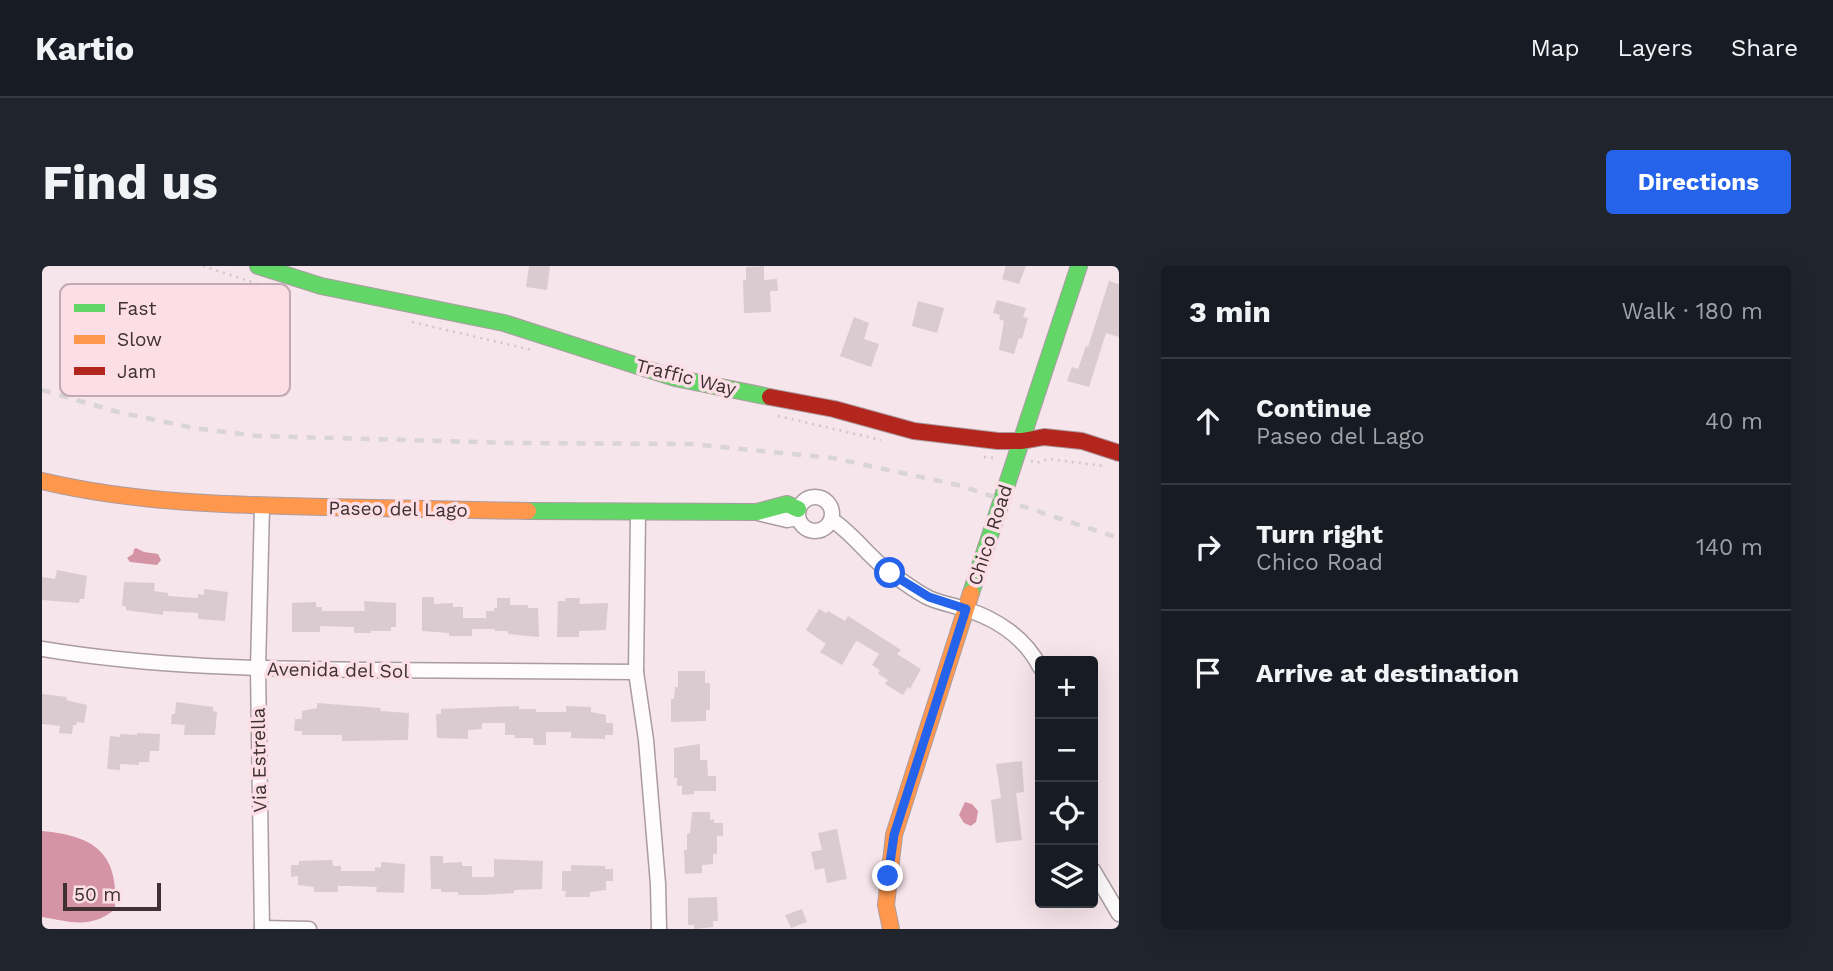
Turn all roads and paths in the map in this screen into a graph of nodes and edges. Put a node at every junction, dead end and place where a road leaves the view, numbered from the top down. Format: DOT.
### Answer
graph roads {
  1 [pos="258,266"];
  2 [pos="1079,266"];
  3 [pos="1023,441"];
  4 [pos="1119,453"];
  5 [pos="42,481"];
  6 [pos="262,506"];
  7 [pos="638,513"];
  8 [pos="798,514"];
  9 [pos="832,520"];
  10 [pos="966,609"];
  11 [pos="42,649"];
  12 [pos="1035,660"];
  13 [pos="258,669"];
  14 [pos="636,672"];
  15 [pos="1098,878"];
  16 [pos="1119,914"];
  17 [pos="262,928"];
  18 [pos="309,929"];
  19 [pos="659,929"];
  20 [pos="891,929"];
  1 -- 3 [label="street, Traffic Way"];
  2 -- 3 [label="street, Chico Road"];
  3 -- 4 [label="street, Traffic Way"];
  3 -- 10 [label="street, Chico Road"];
  5 -- 6 [label="street, Paseo del Lago"];
  6 -- 7 [label="street, Paseo del Lago"];
  6 -- 13 [label="street, Via Estrella"];
  7 -- 8 [label="street, Paseo del Lago"];
  7 -- 14 [label="street"];
  8 -- 9 [label="street"];
  8 -- 9 [label="street"];
  9 -- 10 [label="street"];
  10 -- 12 [label="street"];
  10 -- 20 [label="street, Chico Road"];
  11 -- 13 [label="street, Avenida del Sol"];
  13 -- 14 [label="street, Avenida del Sol"];
  13 -- 17 [label="street, Via Estrella"];
  14 -- 19 [label="street"];
  15 -- 16 [label="street"];
  17 -- 18 [label="street"];
}
